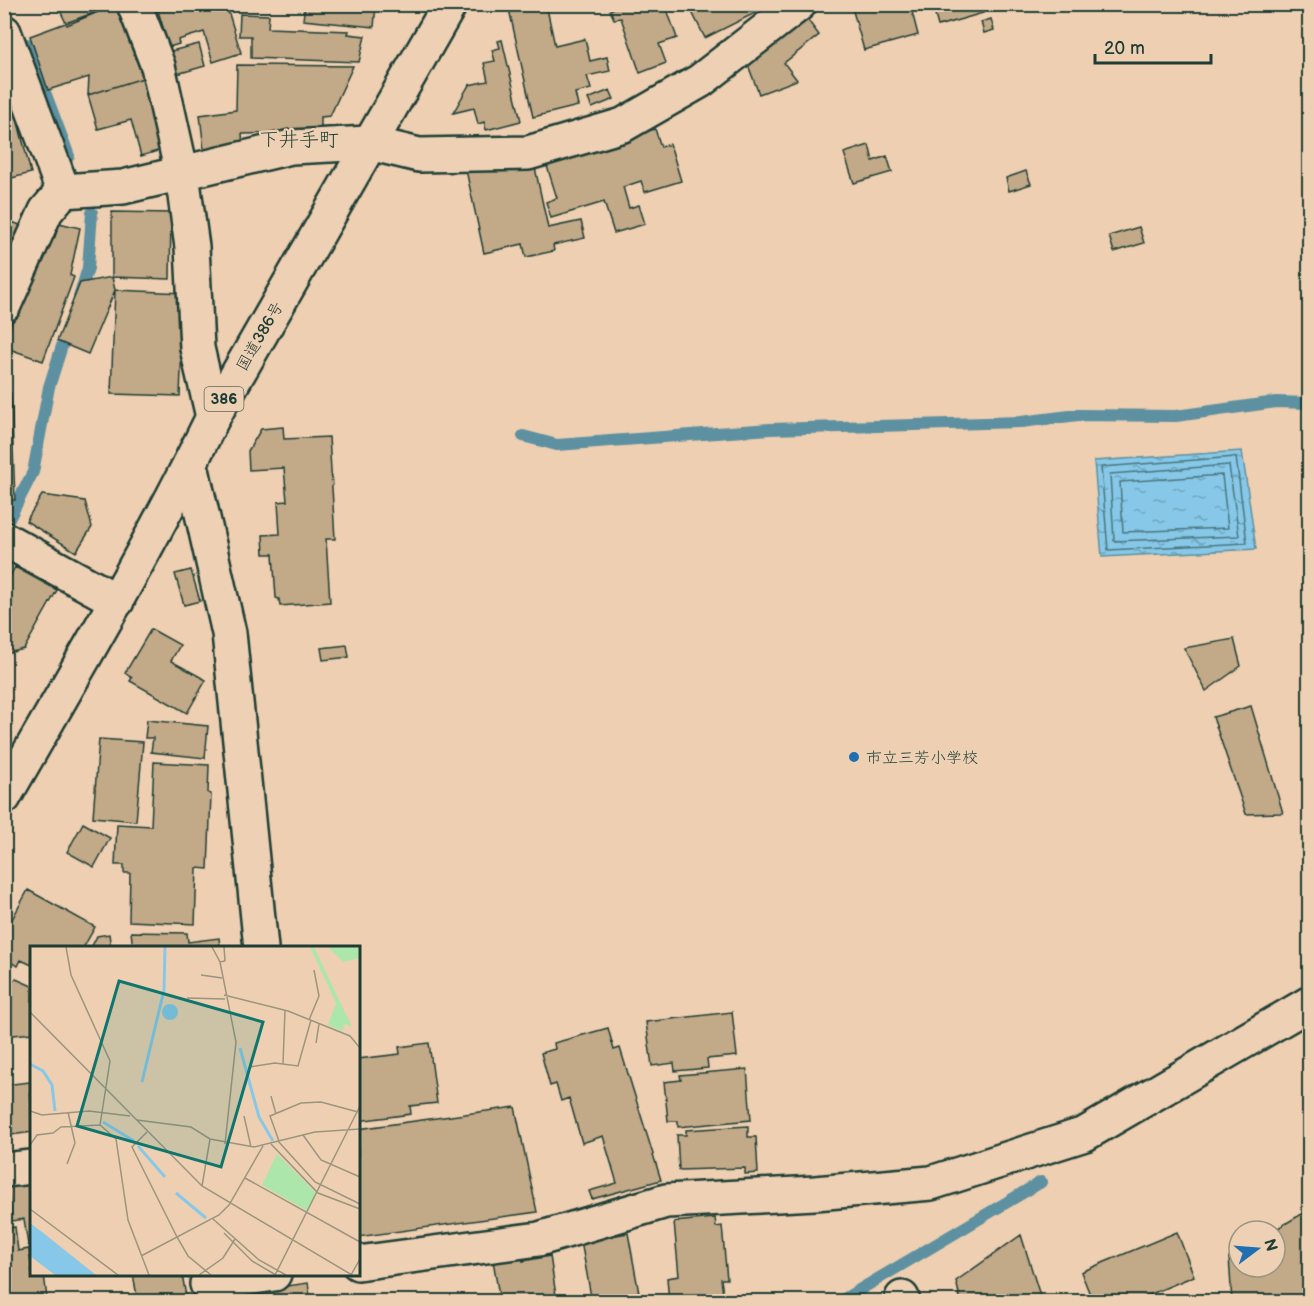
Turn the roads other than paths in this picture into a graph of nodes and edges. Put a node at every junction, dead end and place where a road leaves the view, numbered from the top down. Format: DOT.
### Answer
graph roads {
  1 [pos="134,4"];
  2 [pos="450,4"];
  3 [pos="799,4"];
  4 [pos="4,32"];
  5 [pos="369,143"];
  6 [pos="182,174"];
  7 [pos="63,191"];
  8 [pos="4,305"];
  9 [pos="213,417"];
  10 [pos="191,465"];
  11 [pos="4,539"];
  12 [pos="117,601"];
  13 [pos="4,797"];
  14 [pos="261,946"];
  15 [pos="1310,1003"];
  16 [pos="30,1167"];
  17 [pos="4,1170"];
  18 [pos="360,1263"];
  19 [pos="268,1276"];
  20 [pos="208,1287"];
  1 -- 6 [label="main road"];
  2 -- 5 [label="main road, 国道386号 / 386"];
  3 -- 5 [label="main road"];
  4 -- 7 [label="main road"];
  5 -- 6 [label="main road"];
  5 -- 9 [label="main road, 国道386号 / 386"];
  6 -- 7 [label="main road"];
  6 -- 9 [label="main road"];
  7 -- 8 [label="main road"];
  9 -- 10 [label="main road, 国道386号 / 386"];
  10 -- 12 [label="main road, 国道386号 / 386"];
  10 -- 14 [label="main road"];
  11 -- 12 [label="main road"];
  12 -- 13 [label="main road, 国道386号 / 386"];
  15 -- 18 [label="main road"];
  16 -- 17 [label="main road"];
  19 -- 20 [label="main road"];
}
